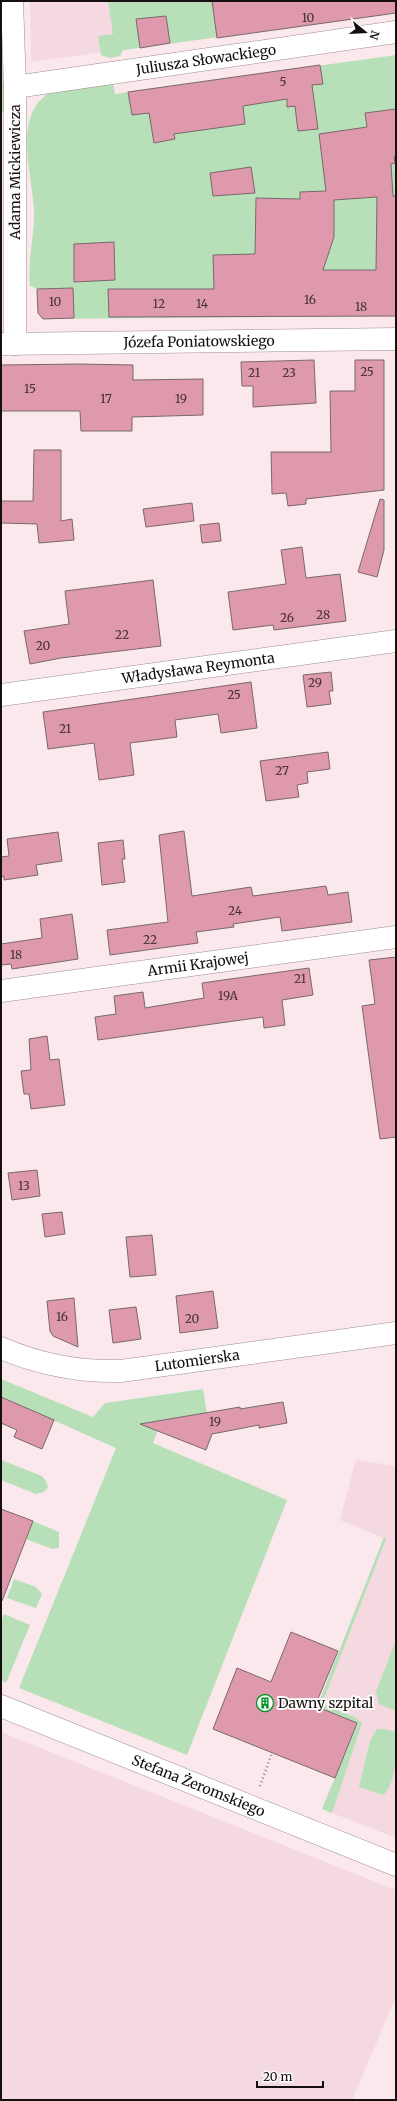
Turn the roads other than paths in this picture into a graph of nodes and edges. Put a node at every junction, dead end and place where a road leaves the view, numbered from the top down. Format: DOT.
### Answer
graph roads {
  1 [pos="12,1"];
  2 [pos="396,32"];
  3 [pos="15,87"];
  4 [pos="396,339"];
  5 [pos="8,344"];
  6 [pos="396,641"];
  7 [pos="1,695"];
  8 [pos="396,937"];
  9 [pos="1,991"];
  10 [pos="396,1332"];
  11 [pos="1,1348"];
  12 [pos="1,1706"];
  13 [pos="396,1866"];
  1 -- 3 [label="street, Adama Mickiewicza"];
  2 -- 3 [label="street, Juliusza Słowackiego"];
  3 -- 5 [label="street, Adama Mickiewicza"];
  4 -- 5 [label="street, Józefa Poniatowskiego"];
  6 -- 7 [label="street, Władysława Reymonta"];
  8 -- 9 [label="street, Armii Krajowej"];
  10 -- 11 [label="street, Lutomierska"];
  12 -- 13 [label="street, Stefana Żeromskiego"];
}
